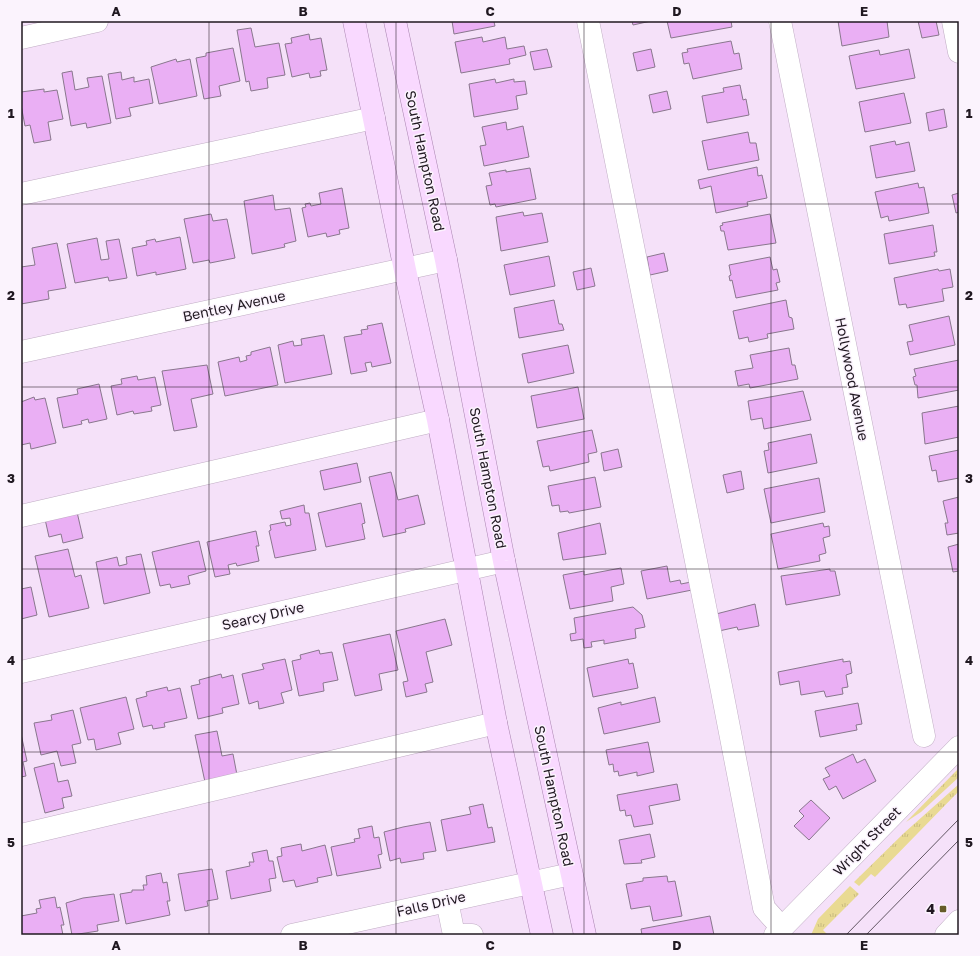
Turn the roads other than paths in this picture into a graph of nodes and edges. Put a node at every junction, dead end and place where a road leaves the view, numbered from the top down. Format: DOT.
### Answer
graph roads {
  1 [pos="97,21"];
  2 [pos="354,21"];
  3 [pos="395,21"];
  4 [pos="588,21"];
  5 [pos="780,21"];
  6 [pos="953,21"];
  7 [pos="21,38"];
  8 [pos="959,52"];
  9 [pos="374,118"];
  10 [pos="21,194"];
  11 [pos="446,260"];
  12 [pos="405,270"];
  13 [pos="21,352"];
  14 [pos="438,420"];
  15 [pos="21,516"];
  16 [pos="504,560"];
  17 [pos="466,569"];
  18 [pos="21,672"];
  19 [pos="496,723"];
  20 [pos="924,736"];
  21 [pos="959,747"];
  22 [pos="21,835"];
  23 [pos="571,874"];
  24 [pos="530,882"];
  25 [pos="447,901"];
  26 [pos="959,921"];
  27 [pos="778,931"];
  28 [pos="292,935"];
  29 [pos="472,935"];
  30 [pos="542,935"];
  31 [pos="585,935"];
  32 [pos="946,935"];
  1 -- 7 [label="street"];
  2 -- 9 [label="main road"];
  3 -- 11 [label="main road, South Hampton Road"];
  4 -- 27 [label="street"];
  5 -- 20 [label="street, Hollywood Avenue"];
  6 -- 8 [label="street"];
  9 -- 10 [label="street"];
  9 -- 12 [label="main road"];
  11 -- 12 [label="street, Bentley Avenue"];
  11 -- 16 [label="main road, South Hampton Road"];
  12 -- 13 [label="street, Bentley Avenue"];
  12 -- 14 [label="main road"];
  14 -- 15 [label="street"];
  14 -- 17 [label="main road"];
  16 -- 17 [label="street, Searcy Drive"];
  16 -- 23 [label="main road, South Hampton Road"];
  17 -- 18 [label="street, Searcy Drive"];
  17 -- 19 [label="main road"];
  19 -- 22 [label="street"];
  19 -- 24 [label="main road"];
  21 -- 27 [label="street, Wright Street"];
  23 -- 24 [label="street, Falls Drive"];
  23 -- 31 [label="main road, South Hampton Road"];
  24 -- 25 [label="street, Falls Drive"];
  24 -- 30 [label="main road"];
  25 -- 28 [label="street, Falls Drive"];
  25 -- 29 [label="street"];
  26 -- 32 [label="street"];
}
